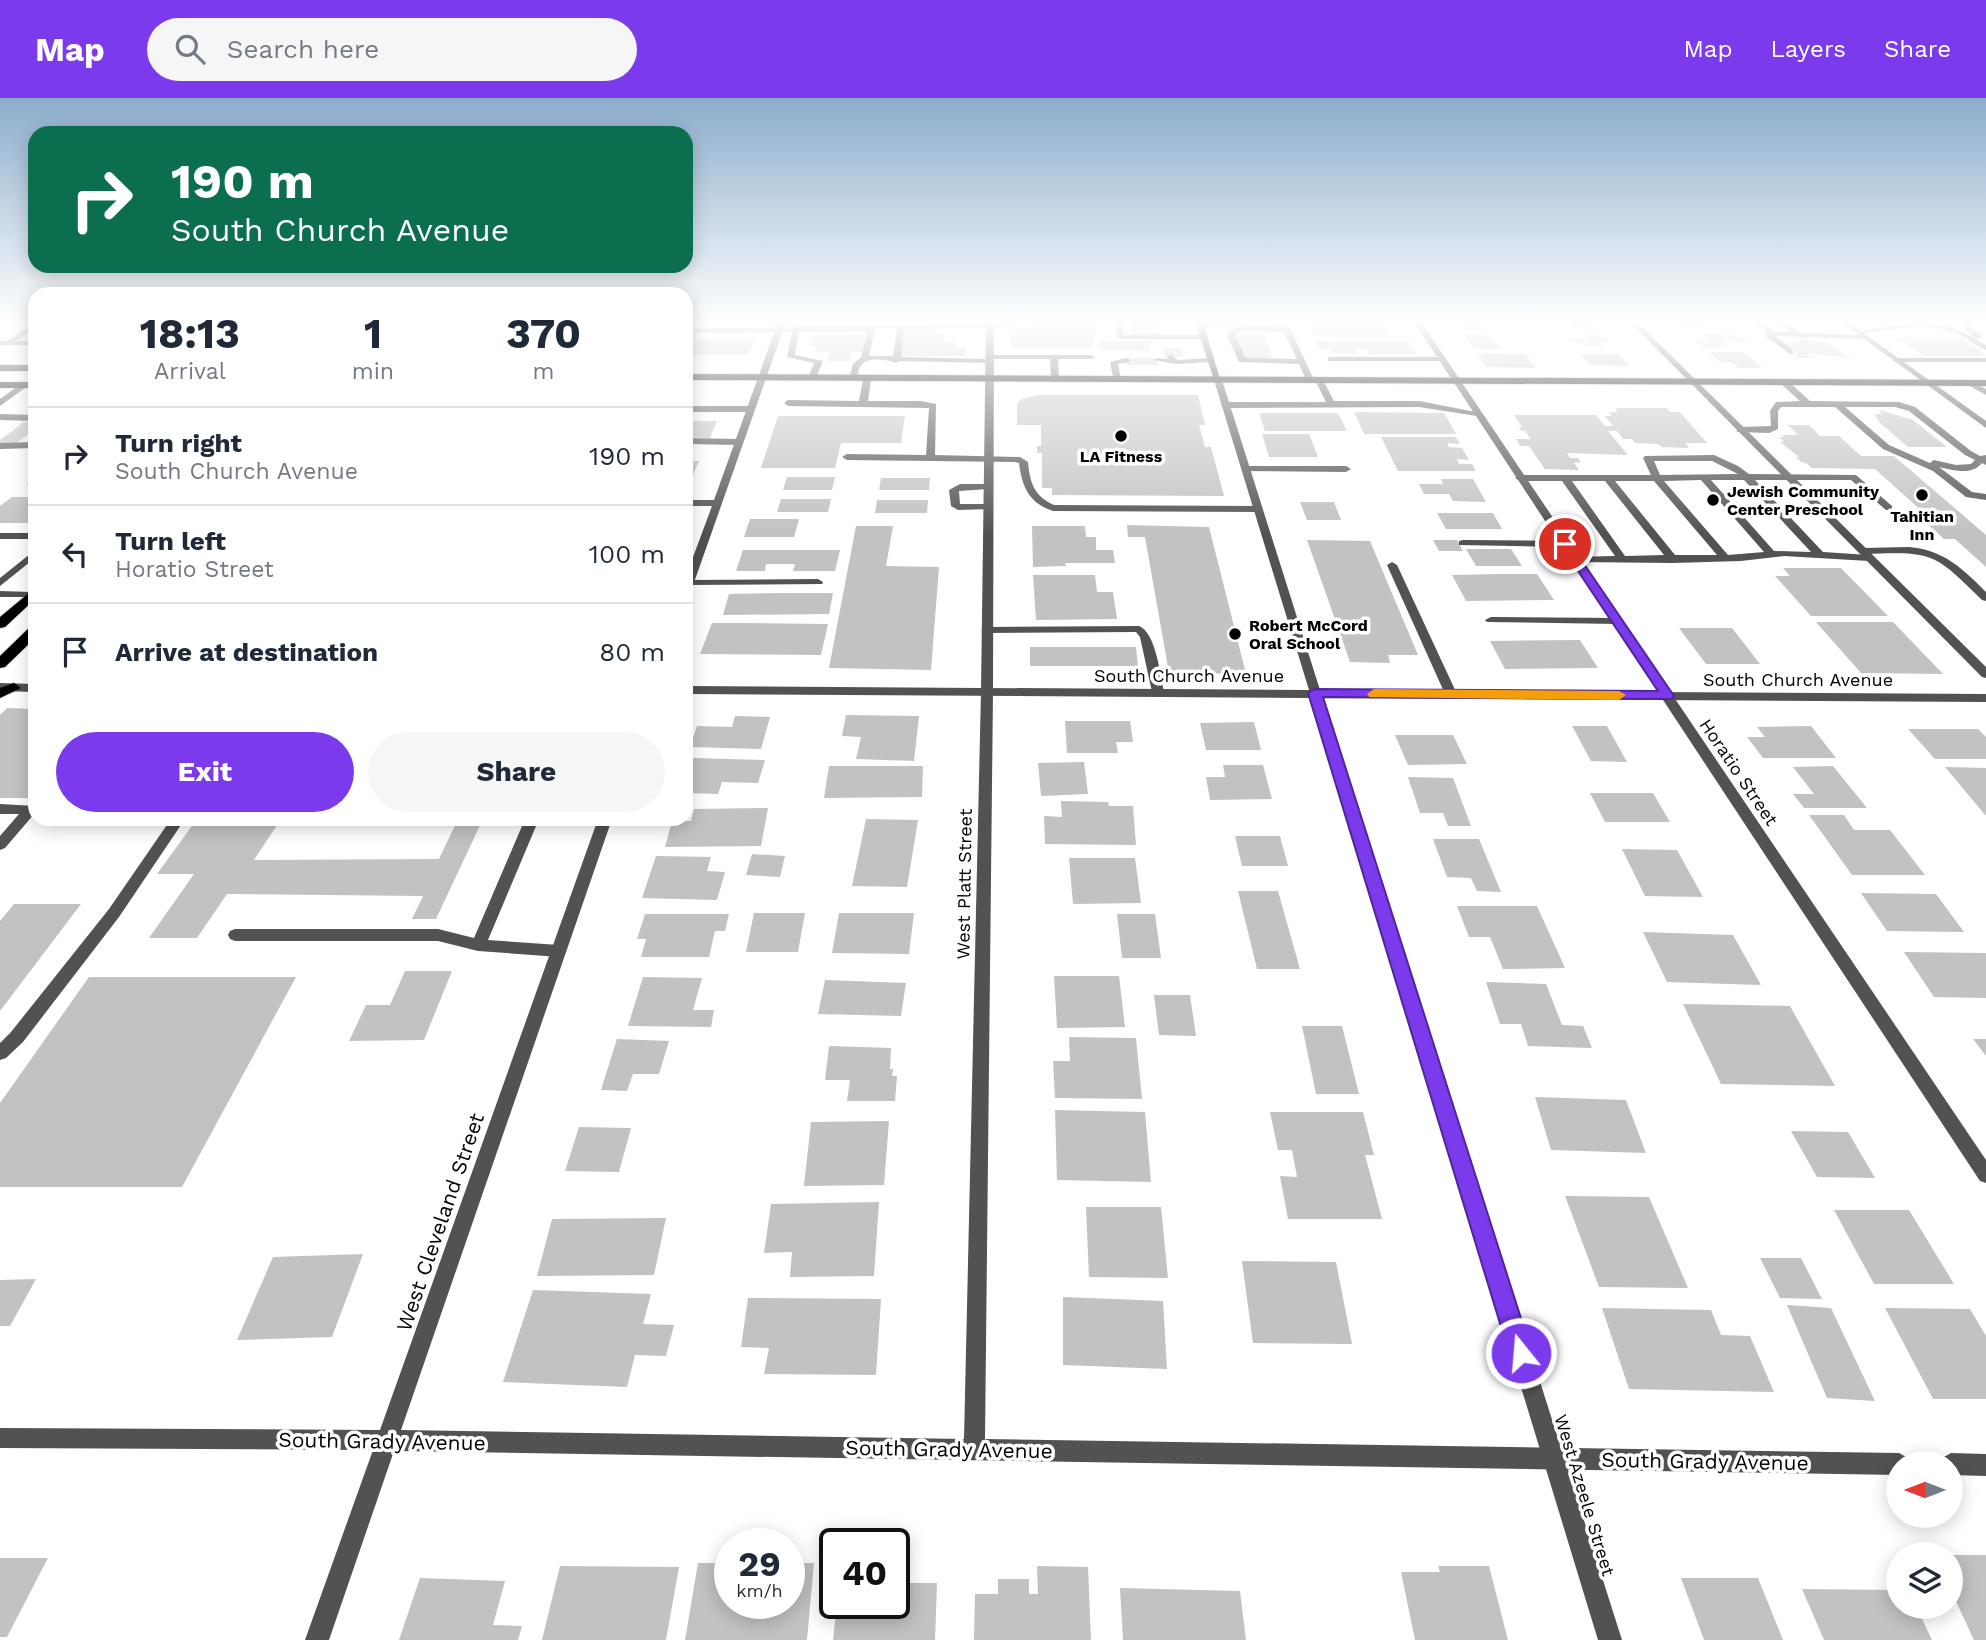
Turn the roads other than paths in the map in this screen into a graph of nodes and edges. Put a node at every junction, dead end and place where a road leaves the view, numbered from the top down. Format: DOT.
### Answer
graph roads {
  1 [pos="20,391"];
  2 [pos="758,391"];
  3 [pos="865,391"];
  4 [pos="988,391"];
  5 [pos="1221,391"];
  6 [pos="1322,391"];
  7 [pos="1462,391"];
  8 [pos="1702,391"];
  9 [pos="1794,391"];
  10 [pos="1939,391"];
  11 [pos="0,403"];
  12 [pos="788,403"];
  13 [pos="863,404"];
  14 [pos="1331,404"];
  15 [pos="1808,404"];
  16 [pos="1225,405"];
  17 [pos="1838,405"];
  18 [pos="693,409"];
  19 [pos="751,409"];
  20 [pos="1477,413"];
  21 [pos="0,417"];
  22 [pos="28,418"];
  23 [pos="1986,425"];
  24 [pos="1740,430"];
  25 [pos="1881,440"];
  26 [pos="693,441"];
  27 [pos="739,442"];
  28 [pos="28,445"];
  29 [pos="0,446"];
  30 [pos="1898,447"];
  31 [pos="847,457"];
  32 [pos="930,457"];
  33 [pos="988,457"];
  34 [pos="1984,460"];
  35 [pos="1934,463"];
  36 [pos="1245,469"];
  37 [pos="1346,470"];
  38 [pos="1746,477"];
  39 [pos="1520,478"];
  40 [pos="1565,478"];
  41 [pos="1608,478"];
  42 [pos="1657,478"];
  43 [pos="1703,478"];
  44 [pos="1788,478"];
  45 [pos="988,486"];
  46 [pos="1986,497"];
  47 [pos="693,503"];
  48 [pos="717,503"];
  49 [pos="988,507"];
  50 [pos="1889,508"];
  51 [pos="1258,509"];
  52 [pos="0,536"];
  53 [pos="28,536"];
  54 [pos="1464,543"];
  55 [pos="1565,544"];
  56 [pos="1772,555"];
  57 [pos="1866,555"];
  58 [pos="1821,556"];
  59 [pos="1724,558"];
  60 [pos="28,559"];
  61 [pos="1576,559"];
  62 [pos="1622,559"];
  63 [pos="1673,560"];
  64 [pos="1392,565"];
  65 [pos="693,570"];
  66 [pos="818,582"];
  67 [pos="0,583"];
  68 [pos="693,587"];
  69 [pos="28,593"];
  70 [pos="0,594"];
  71 [pos="28,598"];
  72 [pos="1986,598"];
  73 [pos="1491,620"];
  74 [pos="1617,621"];
  75 [pos="0,624"];
  76 [pos="987,630"];
  77 [pos="28,637"];
  78 [pos="0,663"];
  79 [pos="1986,674"];
  80 [pos="28,688"];
  81 [pos="5,689"];
  82 [pos="693,690"];
  83 [pos="987,691"];
  84 [pos="1158,692"];
  85 [pos="1315,693"];
  86 [pos="1451,694"];
  87 [pos="1667,696"];
  88 [pos="1986,698"];
  89 [pos="28,809"];
  90 [pos="0,810"];
  91 [pos="28,814"];
  92 [pos="173,826"];
  93 [pos="529,826"];
  94 [pos="603,826"];
  95 [pos="0,845"];
  96 [pos="235,934"];
  97 [pos="478,945"];
  98 [pos="559,951"];
  99 [pos="0,1053"];
  100 [pos="1986,1175"];
  101 [pos="0,1438"];
  102 [pos="387,1440"];
  103 [pos="974,1449"];
  104 [pos="1554,1458"];
  105 [pos="1886,1464"];
  106 [pos="1964,1464"];
  107 [pos="1986,1465"];
  108 [pos="317,1640"];
  109 [pos="1610,1640"];
  1 -- 11 [label="street"];
  2 -- 19 [label="street"];
  3 -- 13 [label="street"];
  4 -- 33 [label="street, West Platt Street"];
  5 -- 16 [label="street, West Azeele Street"];
  6 -- 14 [label="street"];
  7 -- 20 [label="street, Horatio Street"];
  8 -- 24 [label="street"];
  9 -- 15 [label="street"];
  10 -- 23 [label="street"];
  12 -- 13 [label="street"];
  13 -- 32 [label="street"];
  14 -- 16 [label="street"];
  14 -- 20 [label="street"];
  15 -- 17 [label="street"];
  15 -- 24 [label="street"];
  16 -- 36 [label="street, West Azeele Street"];
  17 -- 25 [label="street"];
  17 -- 34 [label="street"];
  18 -- 19 [label="street"];
  19 -- 27 [label="street"];
  20 -- 39 [label="street, Horatio Street"];
  21 -- 22 [label="street"];
  24 -- 44 [label="street"];
  25 -- 30 [label="street"];
  25 -- 46 [label="street"];
  26 -- 27 [label="street"];
  27 -- 48 [label="street"];
  28 -- 29 [label="street"];
  31 -- 32 [label="street"];
  32 -- 33 [label="street"];
  33 -- 45 [label="street, West Platt Street"];
  33 -- 51 [label="street"];
  34 -- 35 [label="street"];
  36 -- 37 [label="street"];
  36 -- 51 [label="street, West Azeele Street"];
  38 -- 42 [label="street"];
  38 -- 43 [label="street"];
  38 -- 44 [label="street"];
  38 -- 58 [label="street"];
  39 -- 40 [label="street"];
  39 -- 55 [label="street, Horatio Street"];
  40 -- 41 [label="street"];
  40 -- 62 [label="street"];
  41 -- 42 [label="street"];
  41 -- 63 [label="street"];
  42 -- 43 [label="street"];
  42 -- 59 [label="street"];
  43 -- 56 [label="street"];
  44 -- 50 [label="street"];
  44 -- 57 [label="street"];
  45 -- 49 [label="street, West Platt Street"];
  45 -- 49 [label="street"];
  47 -- 48 [label="street"];
  48 -- 65 [label="street"];
  49 -- 76 [label="street, West Platt Street"];
  51 -- 85 [label="street, West Azeele Street"];
  52 -- 53 [label="street"];
  54 -- 55 [label="street"];
  55 -- 61 [label="street, Horatio Street"];
  56 -- 58 [label="street"];
  56 -- 59 [label="street"];
  57 -- 58 [label="street"];
  57 -- 72 [label="street"];
  57 -- 79 [label="street"];
  59 -- 63 [label="street"];
  60 -- 67 [label="street"];
  61 -- 62 [label="street"];
  61 -- 74 [label="street, Horatio Street"];
  62 -- 63 [label="street"];
  64 -- 86 [label="street"];
  66 -- 68 [label="street"];
  69 -- 70 [label="street"];
  71 -- 75 [label="main road"];
  73 -- 74 [label="street"];
  74 -- 87 [label="street, Horatio Street"];
  76 -- 83 [label="street, West Platt Street"];
  76 -- 84 [label="street"];
  77 -- 78 [label="main road"];
  80 -- 81 [label="street"];
  82 -- 83 [label="street, South Church Avenue"];
  83 -- 84 [label="street, South Church Avenue"];
  83 -- 103 [label="street, West Platt Street"];
  84 -- 85 [label="street, South Church Avenue"];
  85 -- 86 [label="street, South Church Avenue"];
  85 -- 104 [label="street, West Azeele Street"];
  86 -- 87 [label="street, South Church Avenue"];
  87 -- 88 [label="street, South Church Avenue"];
  87 -- 100 [label="street, Horatio Street"];
  89 -- 90 [label="street"];
  91 -- 95 [label="street"];
  92 -- 99 [label="street"];
  93 -- 97 [label="street"];
  94 -- 98 [label="street, West Cleveland Street"];
  96 -- 97 [label="street"];
  97 -- 98 [label="street"];
  98 -- 102 [label="street, West Cleveland Street"];
  101 -- 102 [label="street, South Grady Avenue"];
  102 -- 103 [label="street, South Grady Avenue"];
  102 -- 108 [label="street, West Cleveland Street"];
  103 -- 104 [label="street, South Grady Avenue"];
  104 -- 105 [label="street, South Grady Avenue"];
  104 -- 109 [label="street, West Azeele Street"];
  106 -- 107 [label="street"];
}
